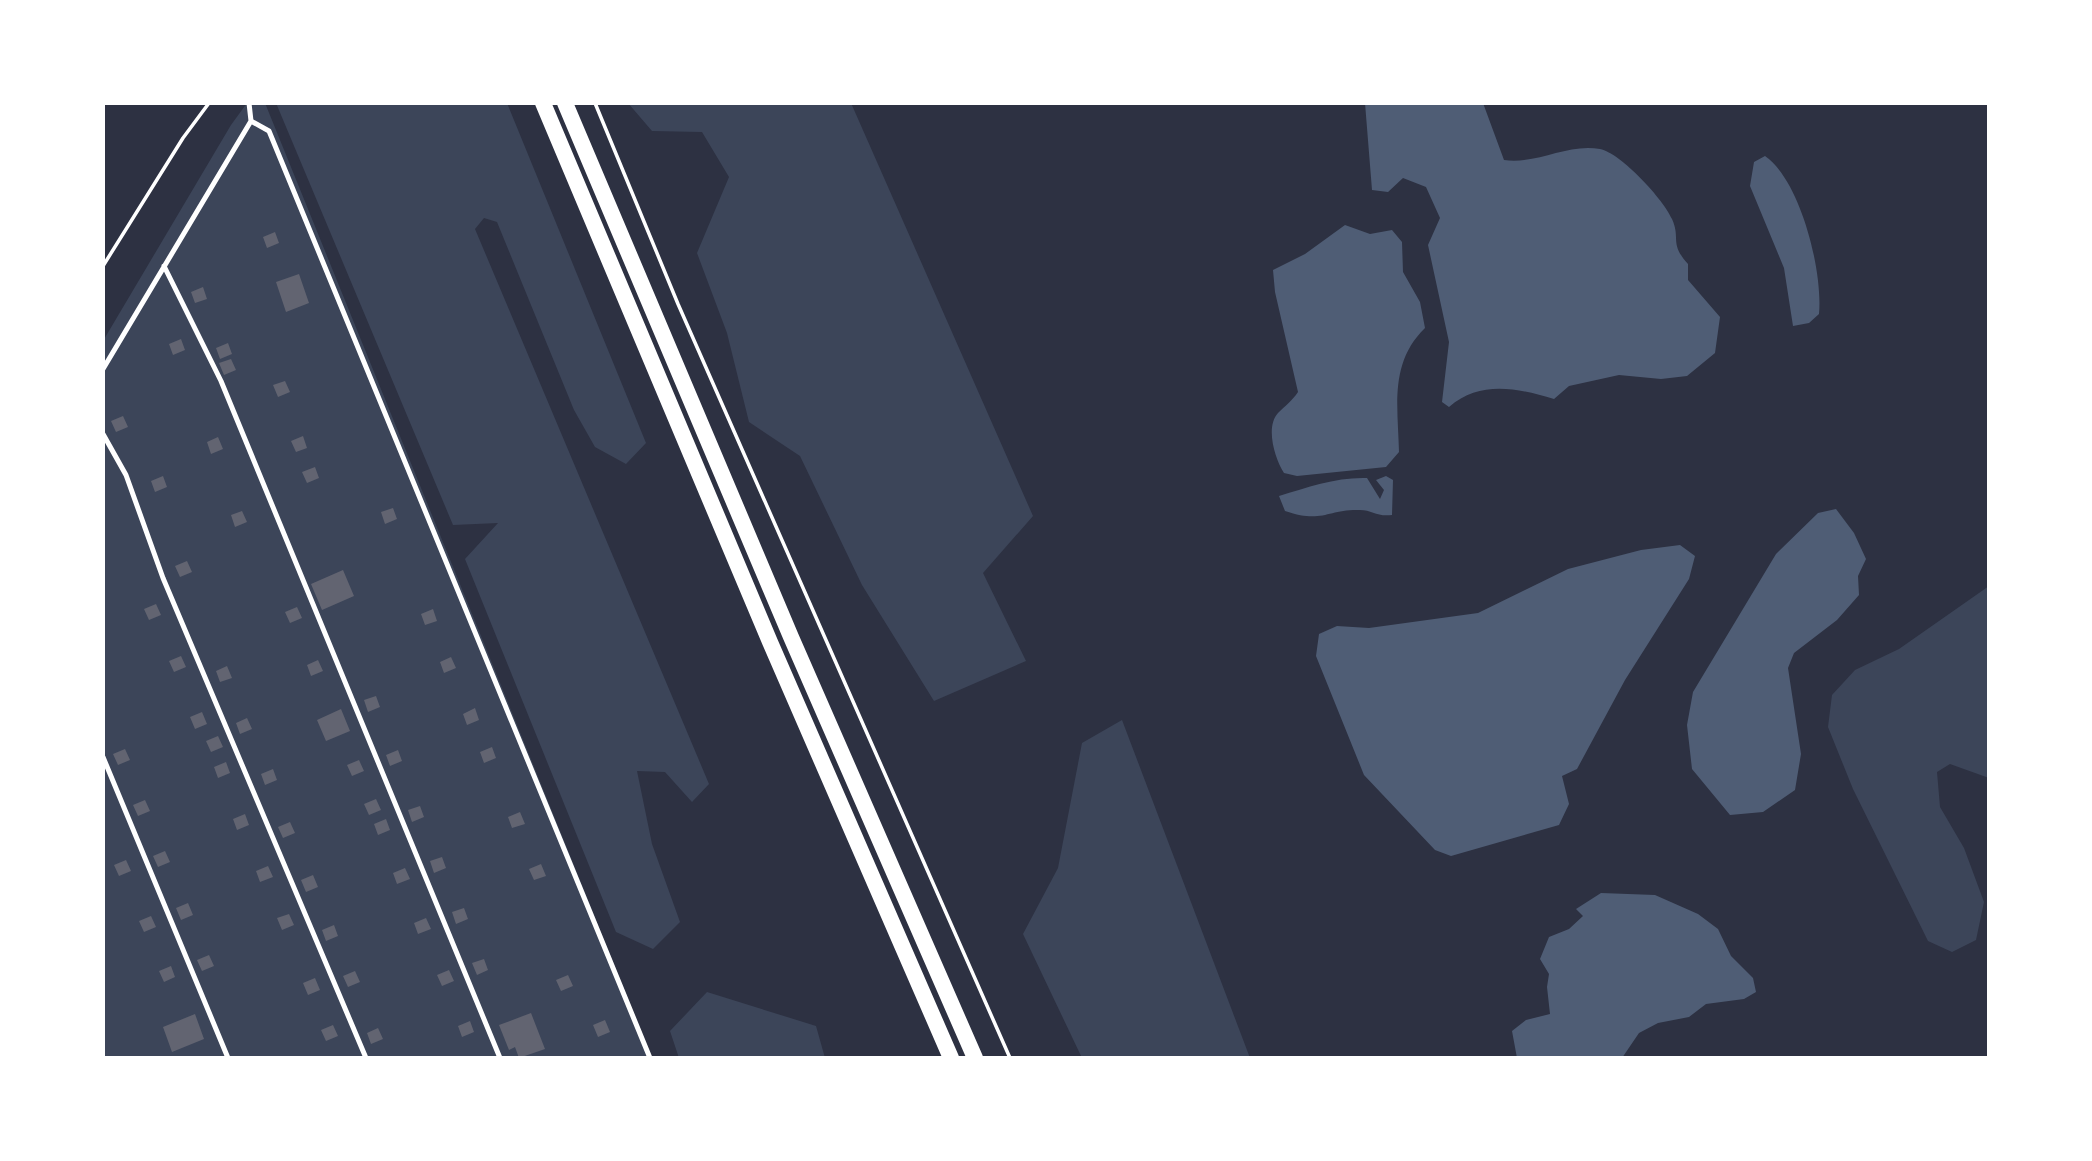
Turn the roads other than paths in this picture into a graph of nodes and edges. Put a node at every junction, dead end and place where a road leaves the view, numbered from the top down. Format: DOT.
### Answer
graph roads {
  1 [pos="249,103"];
  2 [pos="543,103"];
  3 [pos="565,103"];
  4 [pos="251,121"];
  5 [pos="164,266"];
  6 [pos="103,369"];
  7 [pos="103,434"];
  8 [pos="103,757"];
  9 [pos="228,1058"];
  10 [pos="366,1058"];
  11 [pos="500,1058"];
  12 [pos="650,1058"];
  13 [pos="951,1058"];
  14 [pos="975,1058"];
  1 -- 4 [label="lane"];
  2 -- 13 [label="main road"];
  3 -- 14 [label="main road"];
  4 -- 5 [label="lane"];
  4 -- 12 [label="lane"];
  5 -- 6 [label="lane"];
  5 -- 11 [label="lane"];
  7 -- 10 [label="lane"];
  8 -- 9 [label="lane"];
}
